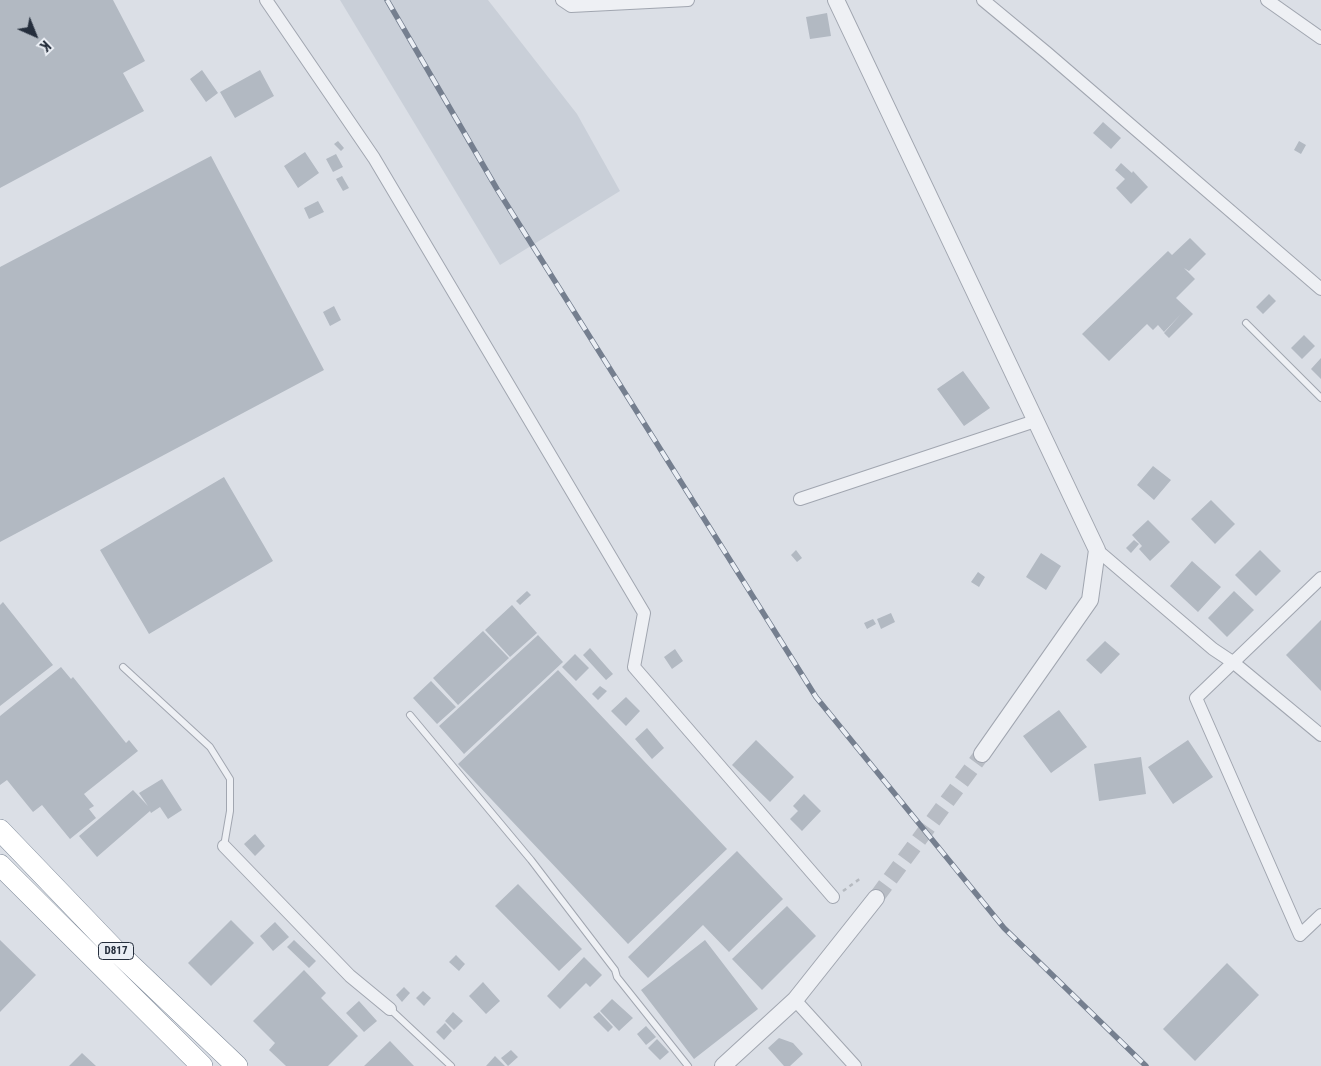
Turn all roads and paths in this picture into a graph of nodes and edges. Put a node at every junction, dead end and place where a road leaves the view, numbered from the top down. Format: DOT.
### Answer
graph roads {
  1 [pos="266,0"];
  2 [pos="562,0"];
  3 [pos="688,0"];
  4 [pos="836,0"];
  5 [pos="983,0"];
  6 [pos="1267,0"];
  7 [pos="1321,38"];
  8 [pos="1321,289"];
  9 [pos="1246,323"];
  10 [pos="1321,398"];
  11 [pos="1036,421"];
  12 [pos="800,499"];
  13 [pos="1097,550"];
  14 [pos="1321,578"];
  15 [pos="1234,663"];
  16 [pos="123,667"];
  17 [pos="410,715"];
  18 [pos="1321,735"];
  19 [pos="982,754"];
  20 [pos="0,830"];
  21 [pos="224,846"];
  22 [pos="0,865"];
  23 [pos="861,878"];
  24 [pos="833,897"];
  25 [pos="876,898"];
  26 [pos="1321,915"];
  27 [pos="795,1000"];
  28 [pos="390,1009"];
  29 [pos="202,1066"];
  30 [pos="237,1066"];
  31 [pos="451,1066"];
  32 [pos="688,1066"];
  33 [pos="723,1066"];
  34 [pos="855,1066"];
  1 -- 24 [label="street"];
  2 -- 3 [label="street"];
  4 -- 11 [label="street"];
  5 -- 8 [label="street"];
  6 -- 7 [label="street"];
  9 -- 10 [label="lane"];
  11 -- 12 [label="street"];
  11 -- 13 [label="street"];
  13 -- 15 [label="street"];
  13 -- 19 [label="street"];
  14 -- 15 [label="street"];
  15 -- 18 [label="street"];
  15 -- 26 [label="street"];
  16 -- 21 [label="lane"];
  17 -- 32 [label="lane"];
  20 -- 30 [label="highway, D817"];
  21 -- 28 [label="street"];
  22 -- 29 [label="highway, D817"];
  23 -- 24 [label="path"];
  25 -- 27 [label="street"];
  27 -- 33 [label="street"];
  27 -- 34 [label="street"];
  28 -- 31 [label="lane"];
}
